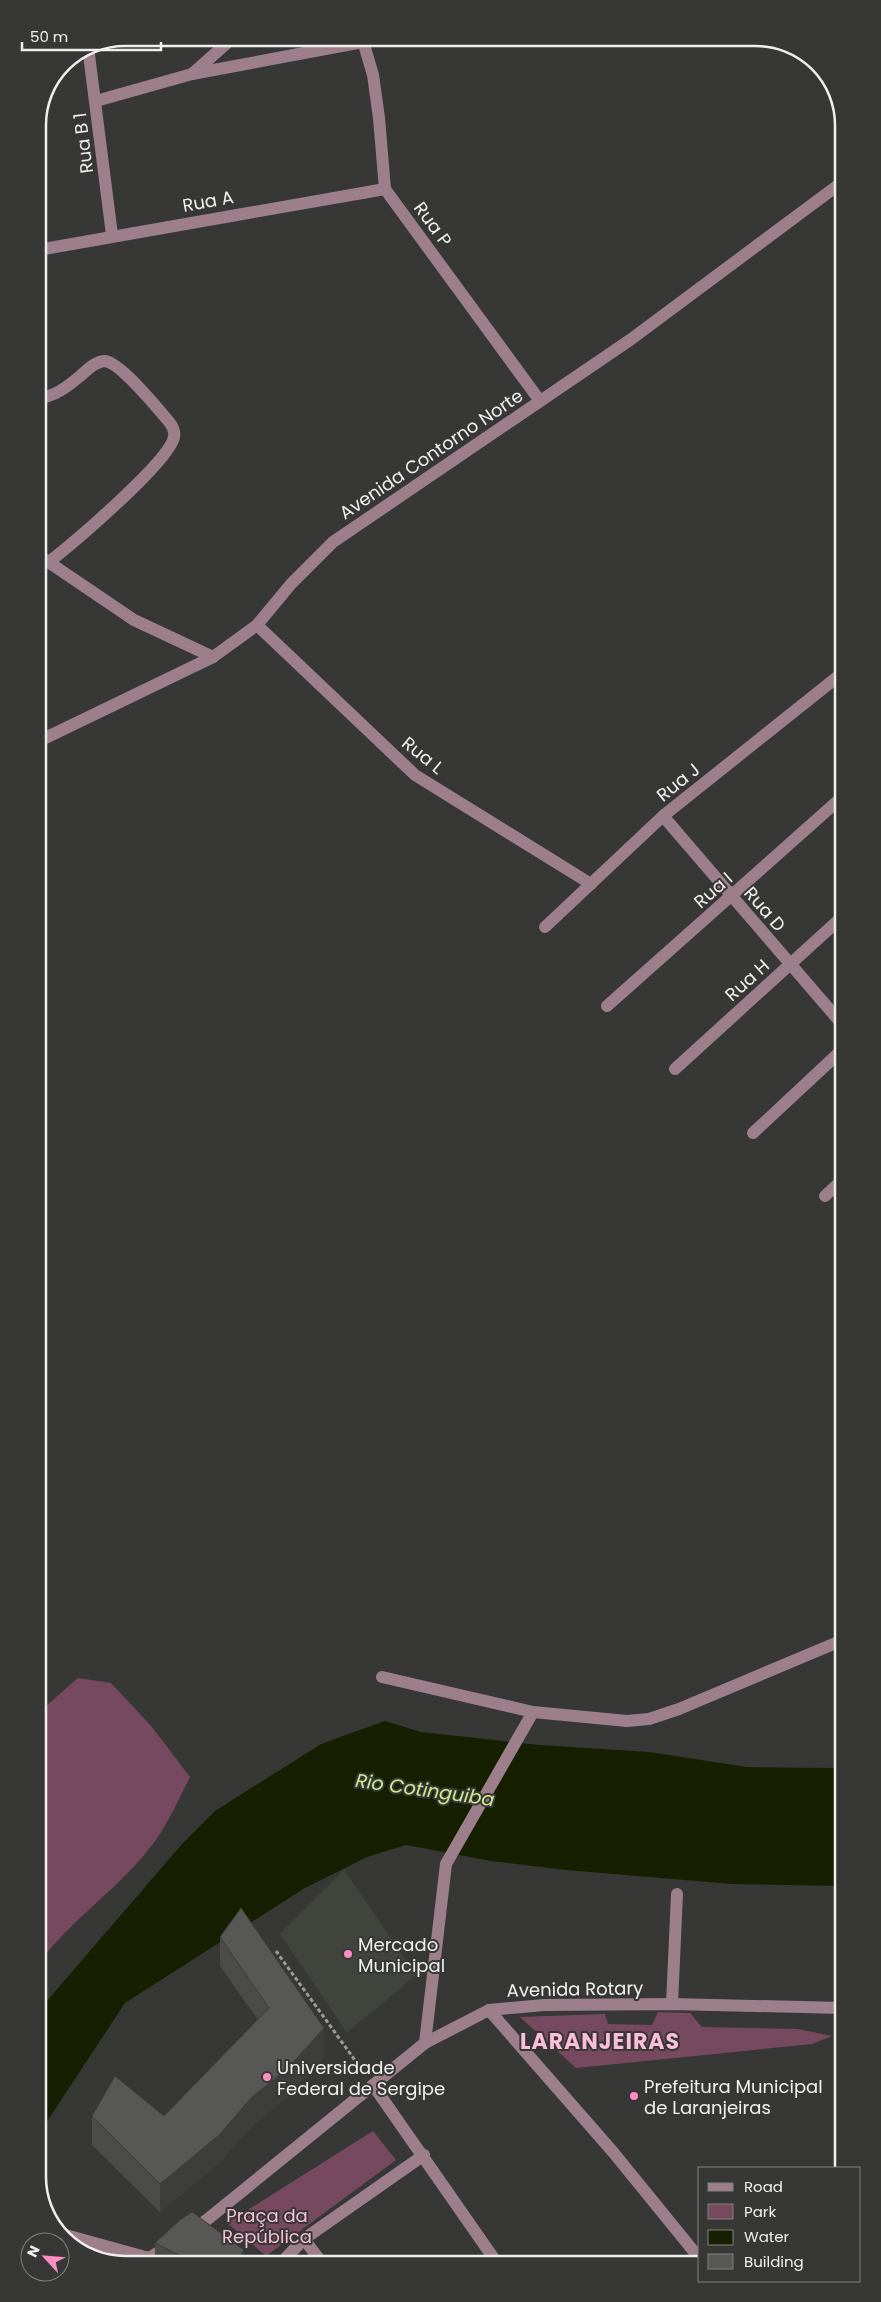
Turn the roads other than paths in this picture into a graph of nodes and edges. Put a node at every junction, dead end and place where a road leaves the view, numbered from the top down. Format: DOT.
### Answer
graph roads {
  1 [pos="223,46"];
  2 [pos="342,46"];
  3 [pos="364,46"];
  4 [pos="89,55"];
  5 [pos="192,74"];
  6 [pos="96,101"];
  7 [pos="835,187"];
  8 [pos="385,189"];
  9 [pos="112,235"];
  10 [pos="46,248"];
  11 [pos="46,395"];
  12 [pos="540,401"];
  13 [pos="46,557"];
  14 [pos="46,559"];
  15 [pos="257,625"];
  16 [pos="213,657"];
  17 [pos="835,679"];
  18 [pos="46,736"];
  19 [pos="835,804"];
  20 [pos="663,816"];
  21 [pos="591,884"];
  22 [pos="731,897"];
  23 [pos="835,923"];
  24 [pos="545,927"];
  25 [pos="790,965"];
  26 [pos="607,1006"];
  27 [pos="835,1016"];
  28 [pos="835,1057"];
  29 [pos="675,1069"];
  30 [pos="753,1133"];
  31 [pos="835,1187"];
  32 [pos="825,1196"];
  33 [pos="835,1643"];
  34 [pos="382,1677"];
  35 [pos="533,1712"];
  36 [pos="676,1894"];
  37 [pos="672,2004"];
  38 [pos="835,2008"];
  39 [pos="489,2010"];
  40 [pos="425,2043"];
  41 [pos="373,2085"];
  42 [pos="424,2155"];
  43 [pos="77,2239"];
  44 [pos="304,2240"];
  45 [pos="130,2256"];
  46 [pos="155,2256"];
  47 [pos="288,2256"];
  48 [pos="317,2256"];
  49 [pos="492,2256"];
  50 [pos="698,2256"];
  1 -- 5 [label="street"];
  2 -- 5 [label="street"];
  3 -- 8 [label="street"];
  4 -- 6 [label="street, Rua B 1"];
  5 -- 6 [label="street"];
  6 -- 9 [label="street, Rua B 1"];
  7 -- 12 [label="street, Avenida Contorno Norte"];
  8 -- 9 [label="street, Rua A"];
  8 -- 12 [label="street, Rua P"];
  9 -- 10 [label="street, Rua A"];
  11 -- 13 [label="street"];
  12 -- 15 [label="street, Avenida Contorno Norte"];
  14 -- 16 [label="street"];
  15 -- 16 [label="street, Avenida Contorno Norte"];
  15 -- 21 [label="street, Rua L"];
  16 -- 18 [label="street, Avenida Contorno Norte"];
  17 -- 20 [label="street, Rua J"];
  19 -- 22 [label="street, Rua I"];
  20 -- 21 [label="street, Rua J"];
  20 -- 22 [label="street, Rua D"];
  21 -- 24 [label="street, Rua J"];
  22 -- 25 [label="street, Rua D"];
  22 -- 26 [label="street, Rua I"];
  23 -- 25 [label="street, Rua H"];
  25 -- 27 [label="street, Rua D"];
  25 -- 29 [label="street, Rua H"];
  28 -- 30 [label="street"];
  31 -- 32 [label="street"];
  33 -- 35 [label="street"];
  34 -- 35 [label="street"];
  35 -- 40 [label="street"];
  36 -- 37 [label="street"];
  37 -- 38 [label="street, Avenida Rotary"];
  37 -- 39 [label="street, Avenida Rotary"];
  39 -- 40 [label="street, Avenida Rotary"];
  39 -- 50 [label="street"];
  40 -- 41 [label="street, Avenida Rotary"];
  41 -- 42 [label="street"];
  41 -- 46 [label="street, Avenida Rotary"];
  42 -- 44 [label="street"];
  42 -- 49 [label="street"];
  43 -- 45 [label="street"];
  44 -- 47 [label="street"];
  44 -- 48 [label="street"];
}
